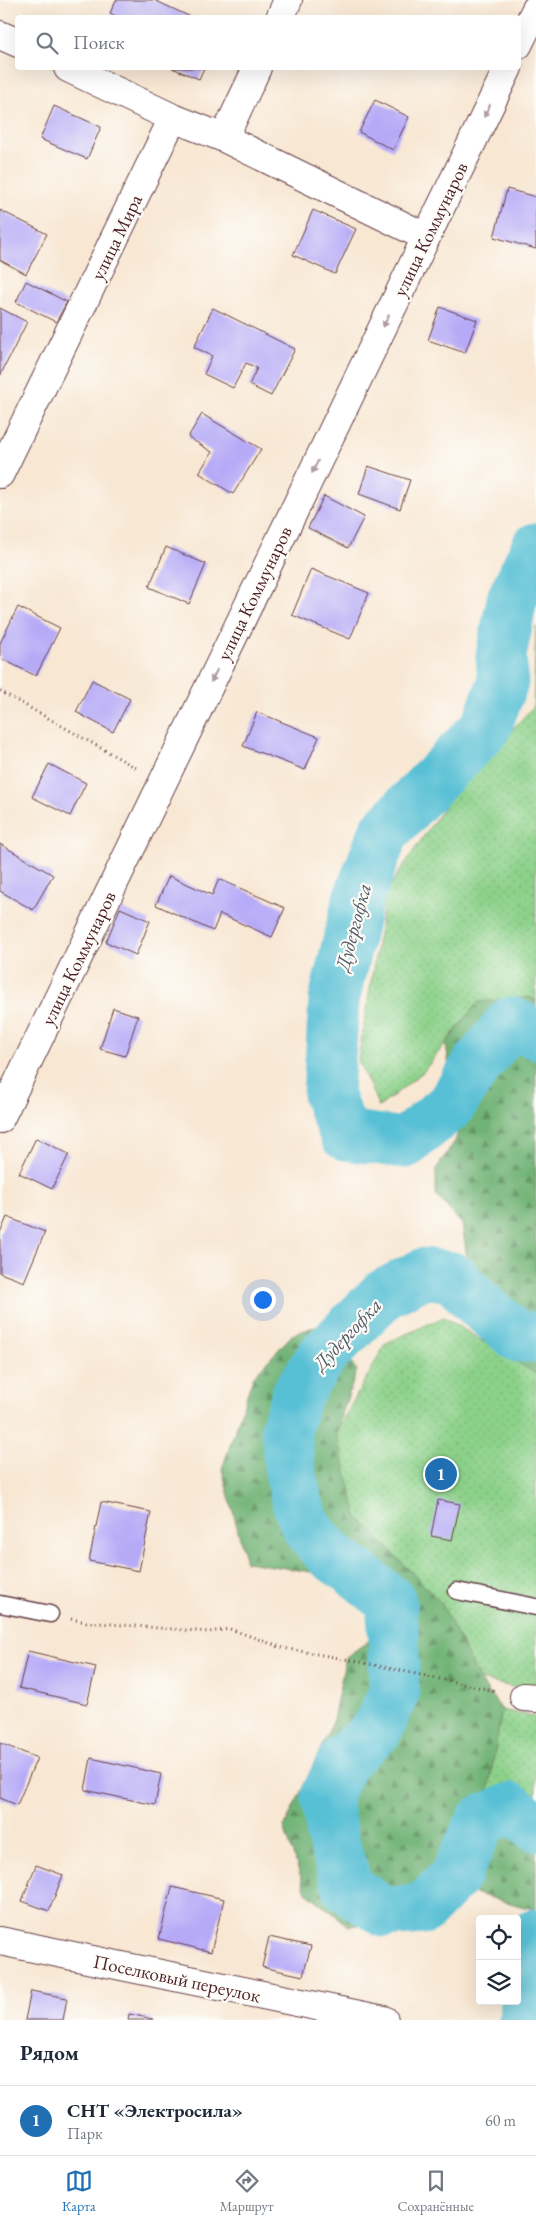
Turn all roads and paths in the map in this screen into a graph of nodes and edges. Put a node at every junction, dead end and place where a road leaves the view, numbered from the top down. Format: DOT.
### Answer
graph roads {
  1 [pos="288,0"];
  2 [pos="536,9"];
  3 [pos="281,15"];
  4 [pos="0,35"];
  5 [pos="521,39"];
  6 [pos="15,42"];
  7 [pos="72,70"];
  8 [pos="256,70"];
  9 [pos="507,70"];
  10 [pos="173,118"];
  11 [pos="224,138"];
  12 [pos="426,237"];
  13 [pos="0,474"];
  14 [pos="0,691"];
  15 [pos="162,782"];
  16 [pos="0,1119"];
  17 [pos="457,1591"];
  18 [pos="0,1604"];
  19 [pos="536,1607"];
  20 [pos="50,1614"];
  21 [pos="530,1698"];
  22 [pos="0,1941"];
  23 [pos="384,2020"];
  1 -- 3 [label="street"];
  2 -- 5 [label="street"];
  4 -- 6 [label="street"];
  7 -- 10 [label="street"];
  8 -- 11 [label="street"];
  9 -- 12 [label="street, улица Коммунаров, one-way"];
  10 -- 11 [label="street"];
  10 -- 13 [label="street, улица Мира"];
  11 -- 12 [label="street"];
  12 -- 15 [label="street, улица Коммунаров, one-way"];
  14 -- 15 [label="path"];
  15 -- 16 [label="street, улица Коммунаров"];
  17 -- 19 [label="lane"];
  18 -- 20 [label="lane"];
  20 -- 21 [label="path"];
  22 -- 23 [label="street, Поселковый переулок"];
}
